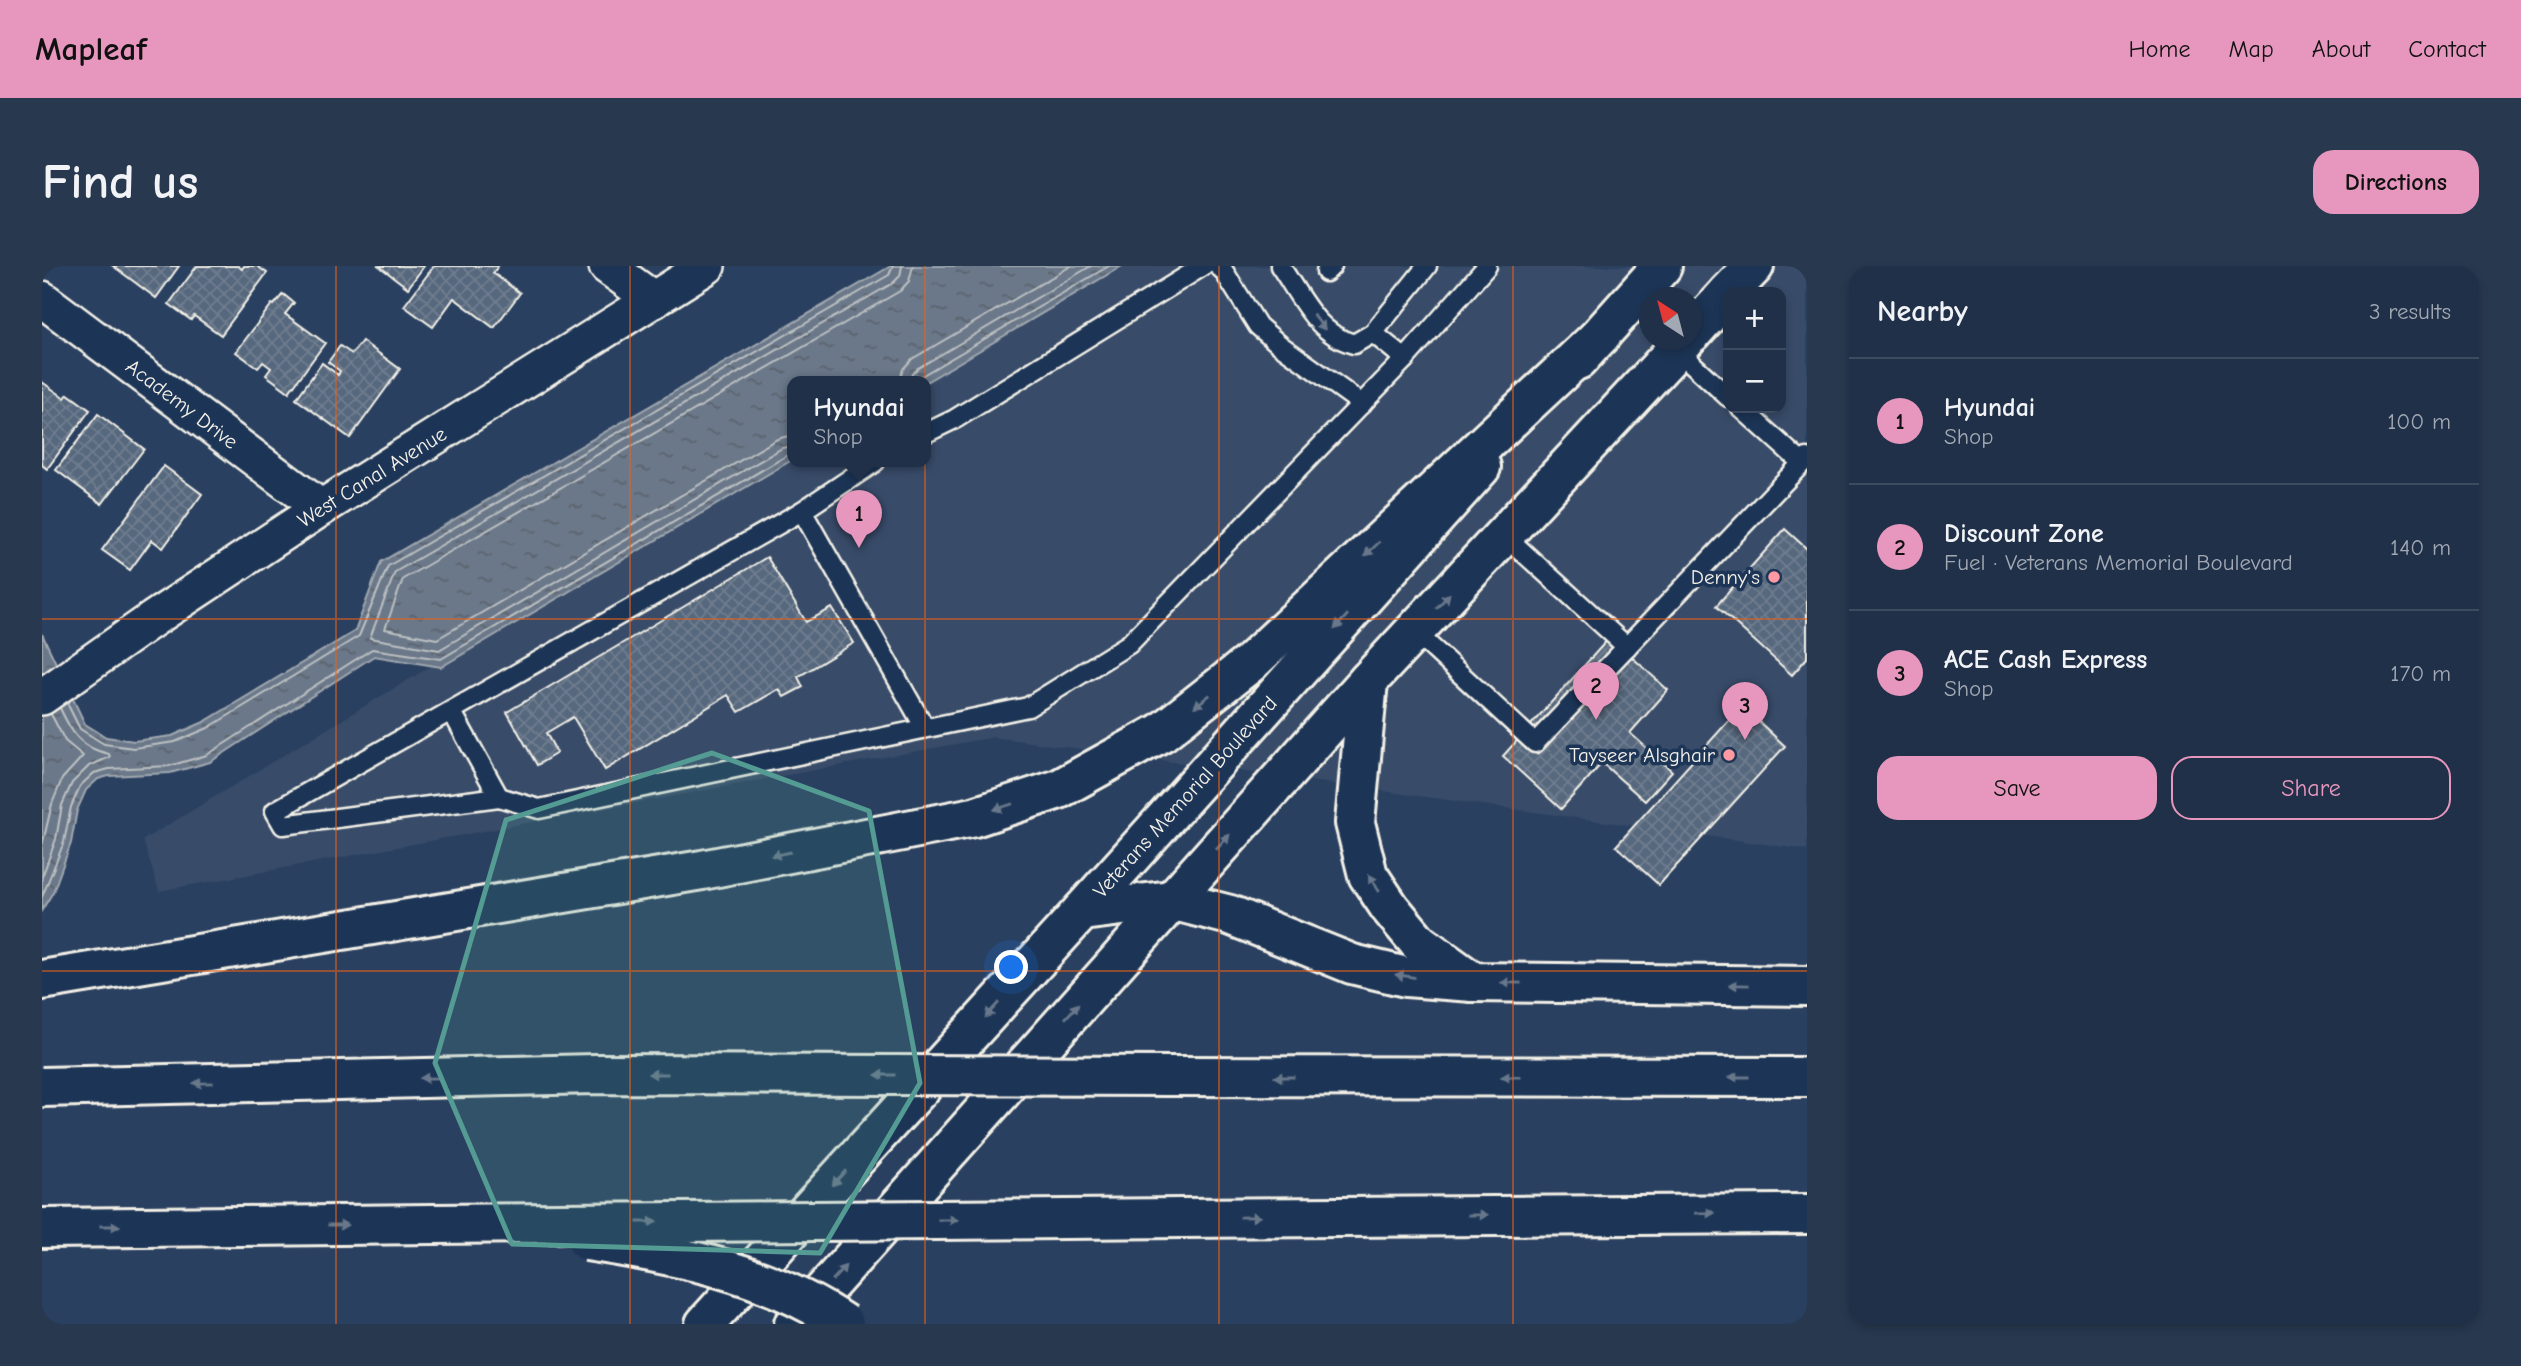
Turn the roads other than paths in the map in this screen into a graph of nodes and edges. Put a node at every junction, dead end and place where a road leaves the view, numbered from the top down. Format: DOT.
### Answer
graph roads {
  1 [pos="607,266"];
  2 [pos="707,266"];
  3 [pos="1203,266"];
  4 [pos="1218,266"];
  5 [pos="1280,266"];
  6 [pos="1427,266"];
  7 [pos="1487,266"];
  8 [pos="1662,266"];
  9 [pos="1754,266"];
  10 [pos="1663,287"];
  11 [pos="1735,287"];
  12 [pos="1723,297"];
  13 [pos="42,299"];
  14 [pos="654,300"];
  15 [pos="1702,310"];
  16 [pos="1373,333"];
  17 [pos="1639,333"];
  18 [pos="1601,335"];
  19 [pos="1652,350"];
  20 [pos="1683,350"];
  21 [pos="1405,359"];
  22 [pos="1723,392"];
  23 [pos="1362,404"];
  24 [pos="1747,413"];
  25 [pos="931,431"];
  26 [pos="1805,461"];
  27 [pos="868,467"];
  28 [pos="321,508"];
  29 [pos="802,511"];
  30 [pos="1504,535"];
  31 [pos="1414,631"];
  32 [pos="1627,647"];
  33 [pos="1368,681"];
  34 [pos="42,697"];
  35 [pos="452,712"];
  36 [pos="925,728"];
  37 [pos="499,797"];
  38 [pos="1171,900"];
  39 [pos="1082,911"];
  40 [pos="42,979"];
  41 [pos="1473,982"];
  42 [pos="1807,986"];
  43 [pos="1807,1077"];
  44 [pos="42,1087"];
  45 [pos="1807,1213"];
  46 [pos="432,1224"];
  47 [pos="42,1228"];
  48 [pos="705,1324"];
  49 [pos="794,1324"];
  50 [pos="844,1324"];
  1 -- 14 [label="street"];
  2 -- 14 [label="street, West Canal Avenue"];
  3 -- 25 [label="lane"];
  4 -- 23 [label="lane"];
  5 -- 16 [label="lane, one-way"];
  6 -- 16 [label="lane"];
  7 -- 21 [label="lane"];
  8 -- 10 [label="main road, Veterans Memorial Boulevard"];
  9 -- 11 [label="main road, Veterans Memorial Boulevard"];
  12 -- 15 [label="main road, Veterans Memorial Boulevard"];
  13 -- 28 [label="street, Academy Drive"];
  14 -- 28 [label="street, West Canal Avenue"];
  16 -- 21 [label="lane"];
  17 -- 18 [label="main road, Veterans Memorial Boulevard"];
  18 -- 39 [label="main road, Veterans Memorial Boulevard, one-way"];
  18 -- 40 [label="main road, one-way"];
  19 -- 30 [label="main road, Veterans Memorial Boulevard"];
  20 -- 22 [label="lane"];
  21 -- 23 [label="lane"];
  23 -- 36 [label="lane"];
  24 -- 26 [label="lane"];
  26 -- 32 [label="lane"];
  27 -- 29 [label="lane"];
  28 -- 34 [label="street, West Canal Avenue"];
  29 -- 35 [label="lane"];
  29 -- 36 [label="lane"];
  31 -- 30 [label="main road, Veterans Memorial Boulevard, one-way"];
  30 -- 32 [label="lane"];
  31 -- 32 [label="lane"];
  31 -- 33 [label="main road, Veterans Memorial Boulevard"];
  38 -- 33 [label="main road, Veterans Memorial Boulevard, one-way"];
  41 -- 33 [label="main road, one-way"];
  35 -- 37 [label="lane"];
  35 -- 37 [label="lane"];
  36 -- 37 [label="lane"];
  38 -- 39 [label="main road"];
  41 -- 38 [label="main road, one-way"];
  49 -- 38 [label="main road, Veterans Memorial Boulevard, one-way"];
  39 -- 48 [label="main road, Veterans Memorial Boulevard, one-way"];
  42 -- 41 [label="main road, one-way"];
  43 -- 44 [label="main road, one-way, bridge"];
  46 -- 45 [label="main road, one-way, bridge"];
  47 -- 46 [label="main road, one-way"];
  46 -- 50 [label="main road, bridge"];
}
